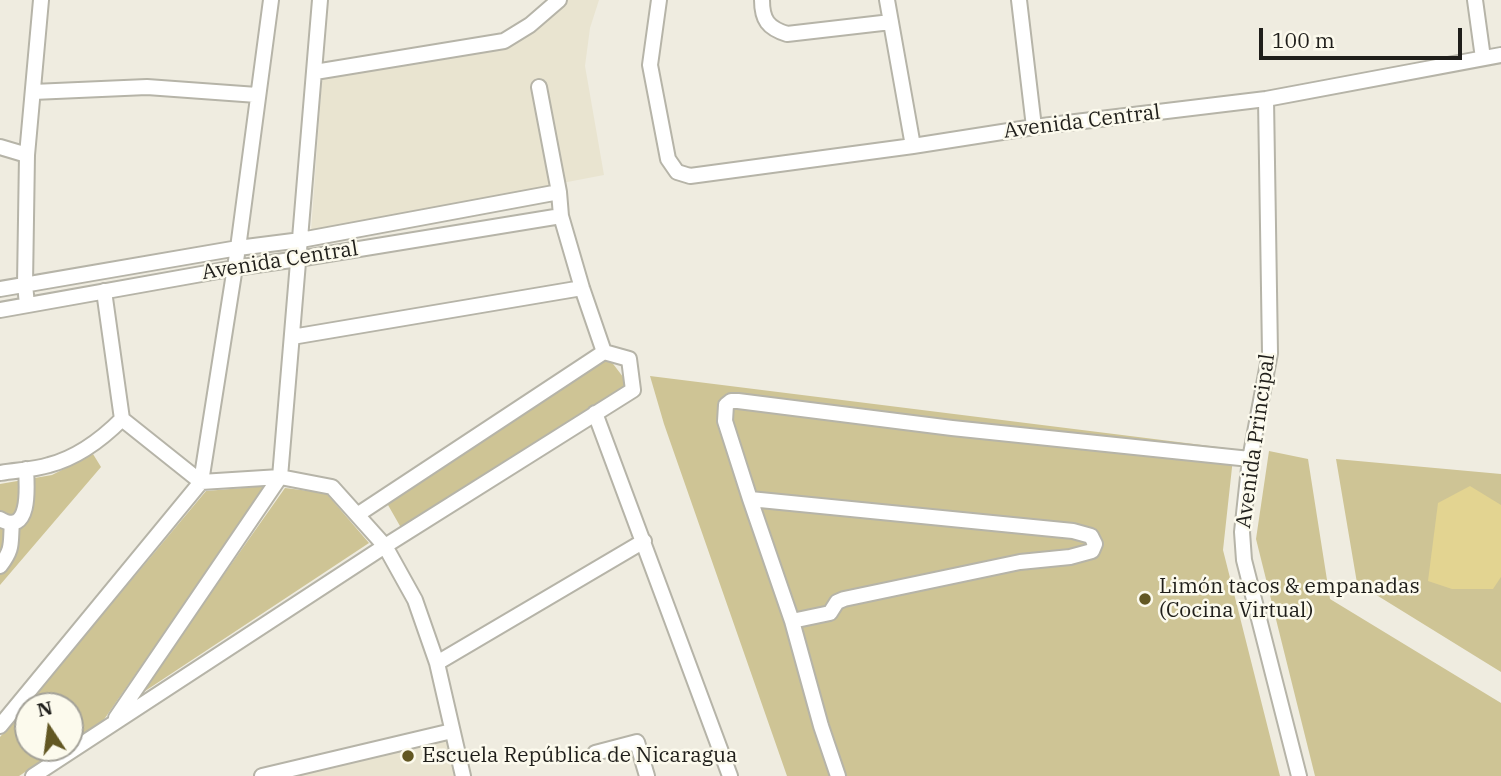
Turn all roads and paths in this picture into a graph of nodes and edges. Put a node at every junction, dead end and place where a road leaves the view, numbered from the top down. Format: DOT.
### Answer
graph roads {
  1 [pos="41,0"];
  2 [pos="271,0"];
  3 [pos="320,0"];
  4 [pos="559,0"];
  5 [pos="659,0"];
  6 [pos="762,0"];
  7 [pos="887,0"];
  8 [pos="1019,0"];
  9 [pos="1475,0"];
  10 [pos="891,22"];
  11 [pos="1501,55"];
  12 [pos="1483,58"];
  13 [pos="315,72"];
  14 [pos="539,87"];
  15 [pos="33,92"];
  16 [pos="257,95"];
  17 [pos="1266,99"];
  18 [pos="1034,127"];
  19 [pos="0,146"];
  20 [pos="913,146"];
  21 [pos="27,155"];
  22 [pos="559,192"];
  23 [pos="561,216"];
  24 [pos="301,240"];
  25 [pos="238,248"];
  26 [pos="299,259"];
  27 [pos="234,268"];
  28 [pos="25,284"];
  29 [pos="582,288"];
  30 [pos="0,289"];
  31 [pos="104,291"];
  32 [pos="27,305"];
  33 [pos="0,310"];
  34 [pos="292,337"];
  35 [pos="604,352"];
  36 [pos="595,413"];
  37 [pos="122,419"];
  38 [pos="1250,459"];
  39 [pos="26,469"];
  40 [pos="0,473"];
  41 [pos="280,477"];
  42 [pos="201,482"];
  43 [pos="750,499"];
  44 [pos="357,515"];
  45 [pos="6,521"];
  46 [pos="644,541"];
  47 [pos="385,546"];
  48 [pos="0,566"];
  49 [pos="792,621"];
  50 [pos="437,663"];
  51 [pos="111,725"];
  52 [pos="0,726"];
  53 [pos="452,731"];
  54 [pos="595,753"];
  55 [pos="268,775"];
  56 [pos="33,776"];
  57 [pos="463,776"];
  58 [pos="646,776"];
  59 [pos="730,776"];
  60 [pos="838,776"];
  61 [pos="1299,776"];
  1 -- 15 [label="street"];
  2 -- 16 [label="street"];
  3 -- 13 [label="street"];
  4 -- 13 [label="street"];
  5 -- 20 [label="street, Avenida Central"];
  6 -- 10 [label="street"];
  7 -- 10 [label="street"];
  8 -- 18 [label="street"];
  9 -- 12 [label="street"];
  10 -- 20 [label="street"];
  11 -- 12 [label="street, Avenida Central"];
  12 -- 17 [label="street, Avenida Central"];
  13 -- 24 [label="street"];
  14 -- 22 [label="street"];
  15 -- 16 [label="street"];
  15 -- 21 [label="street"];
  16 -- 25 [label="street"];
  17 -- 18 [label="street, Avenida Central"];
  17 -- 38 [label="street, Avenida Principal"];
  18 -- 20 [label="street, Avenida Central"];
  19 -- 21 [label="street"];
  21 -- 28 [label="street"];
  22 -- 23 [label="street"];
  22 -- 24 [label="street"];
  23 -- 26 [label="street, Avenida Central"];
  23 -- 29 [label="street"];
  24 -- 25 [label="street"];
  24 -- 26 [label="street"];
  25 -- 27 [label="street"];
  25 -- 28 [label="street"];
  26 -- 27 [label="street, Avenida Central"];
  26 -- 34 [label="street"];
  27 -- 31 [label="street, Avenida Central"];
  27 -- 42 [label="street"];
  28 -- 30 [label="street"];
  28 -- 32 [label="street"];
  29 -- 34 [label="street"];
  29 -- 35 [label="street"];
  31 -- 32 [label="street, Avenida Central"];
  31 -- 37 [label="street"];
  32 -- 33 [label="street, Avenida Central"];
  34 -- 41 [label="street"];
  35 -- 36 [label="street"];
  35 -- 44 [label="street"];
  36 -- 46 [label="street"];
  36 -- 47 [label="street"];
  37 -- 39 [label="street"];
  37 -- 42 [label="street"];
  38 -- 43 [label="street"];
  38 -- 61 [label="street, Avenida Principal"];
  39 -- 40 [label="street"];
  39 -- 45 [label="street"];
  41 -- 42 [label="street"];
  41 -- 44 [label="street"];
  41 -- 51 [label="street"];
  42 -- 52 [label="street"];
  43 -- 49 [label="street"];
  43 -- 49 [label="street"];
  44 -- 47 [label="street"];
  45 -- 48 [label="street"];
  46 -- 50 [label="street"];
  46 -- 59 [label="street"];
  47 -- 50 [label="street"];
  47 -- 51 [label="street"];
  49 -- 60 [label="street"];
  50 -- 53 [label="street"];
  51 -- 56 [label="street"];
  53 -- 55 [label="street"];
  53 -- 57 [label="street"];
  54 -- 58 [label="street"];
}
